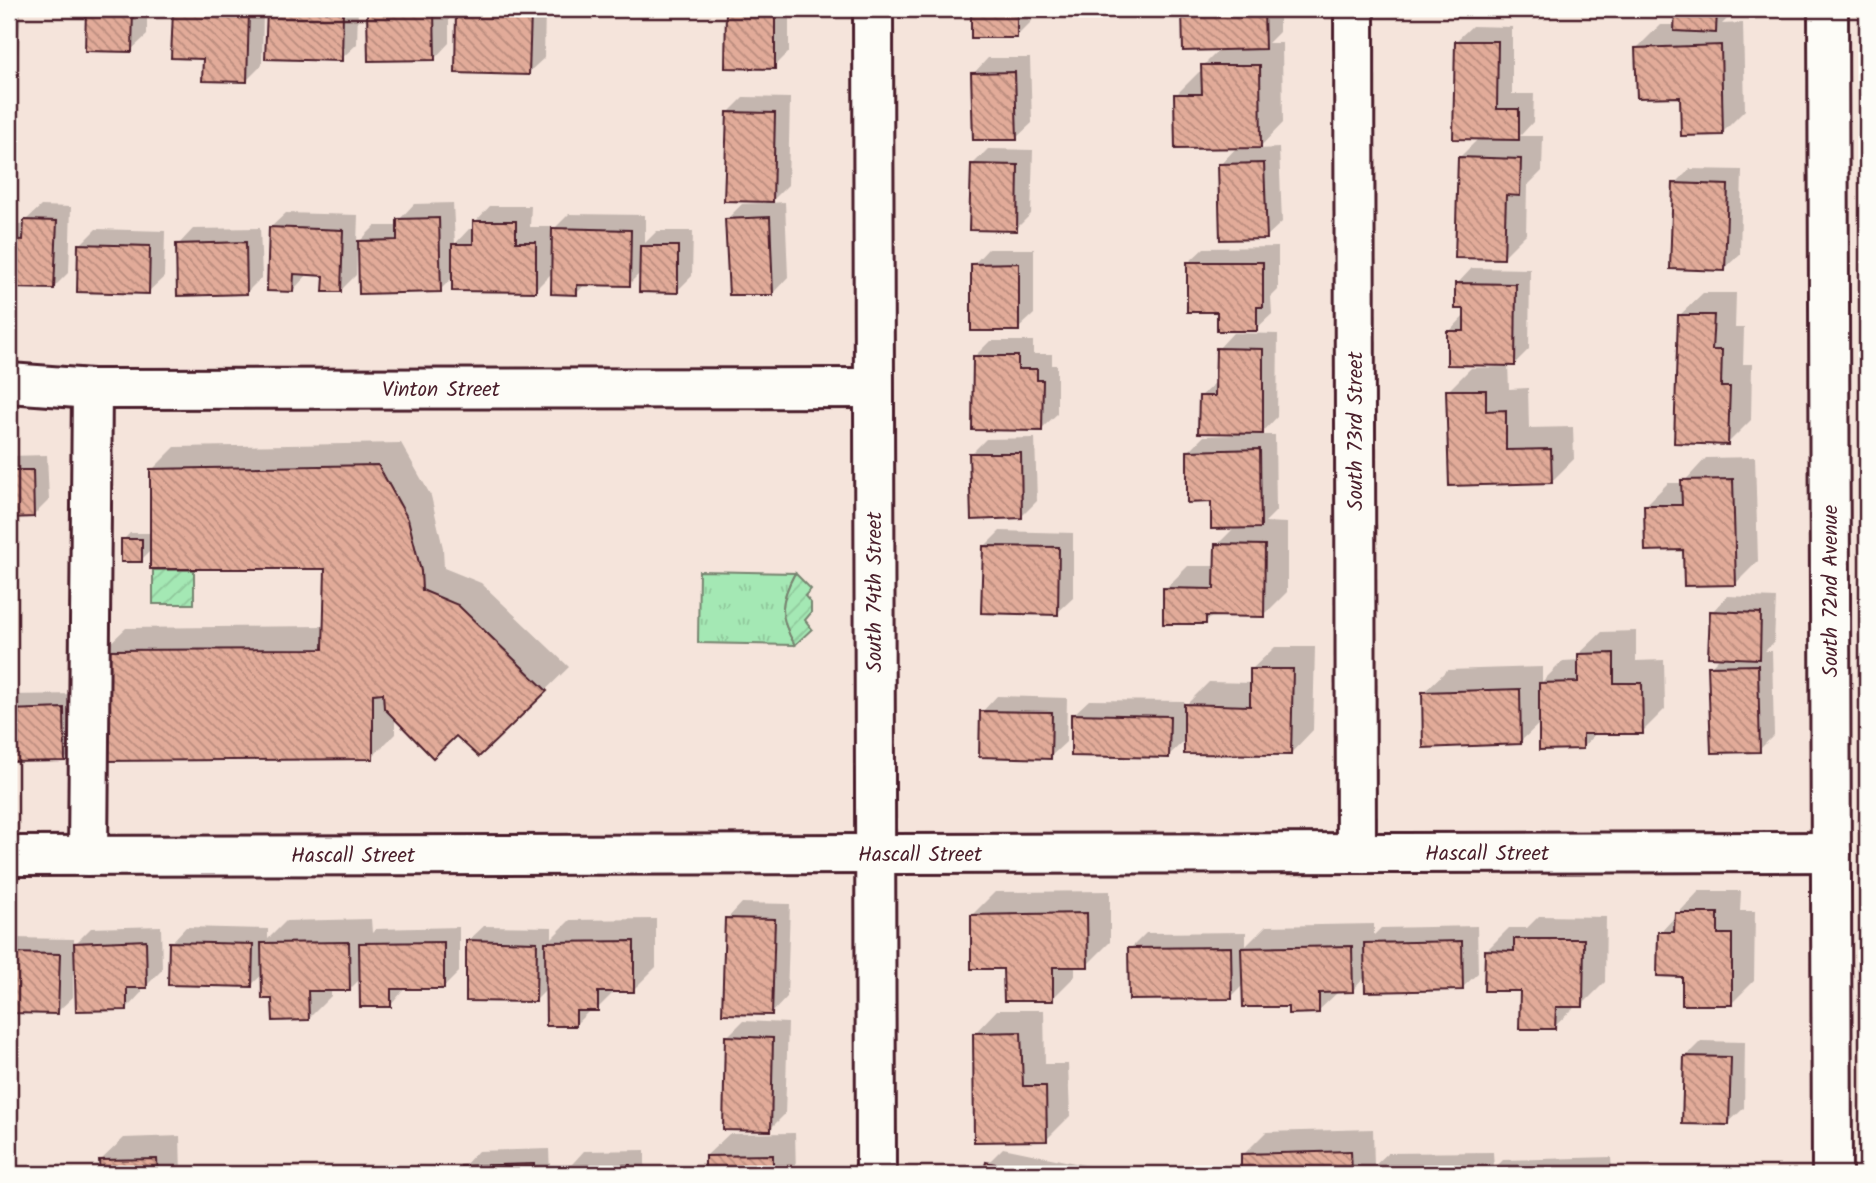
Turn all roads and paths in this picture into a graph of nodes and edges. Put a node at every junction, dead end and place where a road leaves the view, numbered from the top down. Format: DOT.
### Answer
graph roads {
  1 [pos="873,9"];
  2 [pos="1354,9"];
  3 [pos="1828,9"];
  4 [pos="9,383"];
  5 [pos="873,388"];
  6 [pos="92,389"];
  7 [pos="1831,852"];
  8 [pos="1356,853"];
  9 [pos="875,855"];
  10 [pos="9,856"];
  11 [pos="88,856"];
  12 [pos="876,1174"];
  13 [pos="1832,1174"];
  1 -- 5 [label="street, South 74th Street"];
  2 -- 8 [label="street, South 73rd Street"];
  3 -- 7 [label="street, South 72nd Avenue"];
  4 -- 6 [label="street, Vinton Street"];
  5 -- 6 [label="street, Vinton Street"];
  5 -- 9 [label="street, South 74th Street"];
  6 -- 11 [label="street"];
  7 -- 8 [label="street, Hascall Street"];
  7 -- 13 [label="street, South 72nd Avenue"];
  8 -- 9 [label="street, Hascall Street"];
  9 -- 11 [label="street, Hascall Street"];
  9 -- 12 [label="street, South 74th Street"];
  10 -- 11 [label="street, Hascall Street"];
}
